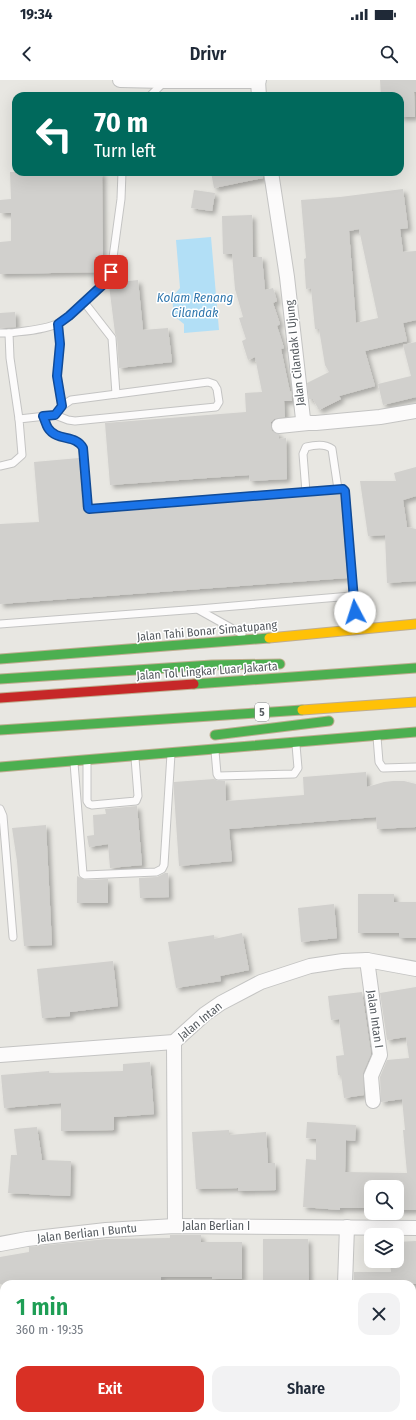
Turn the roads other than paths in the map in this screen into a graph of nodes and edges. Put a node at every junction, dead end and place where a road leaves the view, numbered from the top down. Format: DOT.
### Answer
graph roads {
  1 [pos="120,80"];
  2 [pos="258,80"];
  3 [pos="165,81"];
  4 [pos="154,92"];
  5 [pos="259,92"];
  6 [pos="122,176"];
  7 [pos="271,176"];
  8 [pos="84,302"];
  9 [pos="58,324"];
  10 [pos="0,333"];
  11 [pos="9,333"];
  12 [pos="116,394"];
  13 [pos="62,406"];
  14 [pos="416,411"];
  15 [pos="55,415"];
  16 [pos="43,416"];
  17 [pos="19,419"];
  18 [pos="308,423"];
  19 [pos="279,426"];
  20 [pos="0,466"];
  21 [pos="338,489"];
  22 [pos="306,492"];
  23 [pos="352,595"];
  24 [pos="199,609"];
  25 [pos="0,624"];
  26 [pos="416,624"];
  27 [pos="356,631"];
  28 [pos="252,640"];
  29 [pos="0,659"];
  30 [pos="290,663"];
  31 [pos="416,668"];
  32 [pos="0,679"];
  33 [pos="0,698"];
  34 [pos="416,702"];
  35 [pos="364,706"];
  36 [pos="351,715"];
  37 [pos="337,720"];
  38 [pos="0,730"];
  39 [pos="416,732"];
  40 [pos="203,736"];
  41 [pos="377,736"];
  42 [pos="296,743"];
  43 [pos="214,749"];
  44 [pos="171,753"];
  45 [pos="135,756"];
  46 [pos="74,760"];
  47 [pos="87,760"];
  48 [pos="0,767"];
  49 [pos="416,767"];
  50 [pos="0,809"];
  51 [pos="13,937"];
  52 [pos="367,960"];
  53 [pos="416,969"];
  54 [pos="174,1042"];
  55 [pos="0,1055"];
  56 [pos="373,1102"];
  57 [pos="175,1226"];
  58 [pos="347,1227"];
  59 [pos="416,1228"];
  60 [pos="0,1244"];
  61 [pos="345,1280"];
  1 -- 3 [label="street"];
  2 -- 3 [label="street"];
  2 -- 5 [label="street"];
  3 -- 4 [label="lane"];
  6 -- 8 [label="lane"];
  7 -- 18 [label="street, Jalan Cilandak I Ujung"];
  8 -- 9 [label="lane"];
  8 -- 12 [label="lane"];
  9 -- 11 [label="lane"];
  9 -- 13 [label="lane"];
  10 -- 11 [label="lane"];
  11 -- 17 [label="lane"];
  12 -- 13 [label="lane"];
  12 -- 15 [label="lane"];
  13 -- 15 [label="lane"];
  14 -- 18 [label="street, Jalan Cilandak I Ujung"];
  15 -- 16 [label="lane"];
  16 -- 17 [label="lane"];
  16 -- 22 [label="lane"];
  17 -- 20 [label="lane"];
  18 -- 19 [label="street"];
  21 -- 22 [label="lane"];
  21 -- 22 [label="lane"];
  21 -- 23 [label="lane"];
  23 -- 24 [label="lane"];
  23 -- 27 [label="lane"];
  24 -- 25 [label="lane"];
  24 -- 28 [label="lane"];
  26 -- 27 [label="highway, Jalan Tahi Bonar Simatupang"];
  27 -- 28 [label="highway, Jalan Tahi Bonar Simatupang"];
  28 -- 29 [label="highway, Jalan Tahi Bonar Simatupang"];
  30 -- 32 [label="highway"];
  31 -- 33 [label="highway, Jalan Tol Lingkar Luar Jakarta"];
  34 -- 35 [label="highway, 5"];
  35 -- 36 [label="highway"];
  35 -- 38 [label="highway, 5"];
  37 -- 40 [label="highway"];
  39 -- 41 [label="highway"];
  41 -- 42 [label="highway"];
  41 -- 49 [label="lane"];
  42 -- 43 [label="highway"];
  42 -- 43 [label="lane"];
  43 -- 44 [label="highway"];
  44 -- 45 [label="highway"];
  44 -- 46 [label="lane"];
  45 -- 47 [label="highway"];
  45 -- 47 [label="lane"];
  46 -- 47 [label="highway"];
  46 -- 48 [label="highway"];
  50 -- 51 [label="lane"];
  52 -- 53 [label="street, Jalan Intan"];
  52 -- 54 [label="street, Jalan Intan"];
  52 -- 56 [label="street, Jalan Intan I"];
  54 -- 55 [label="street, Jalan Intan"];
  54 -- 57 [label="street, Jalan Berlian I"];
  57 -- 58 [label="street, Jalan Berlian I"];
  57 -- 60 [label="street, Jalan Berlian I Buntu"];
  58 -- 59 [label="street, Jalan Berlian I"];
  58 -- 61 [label="street"];
}
